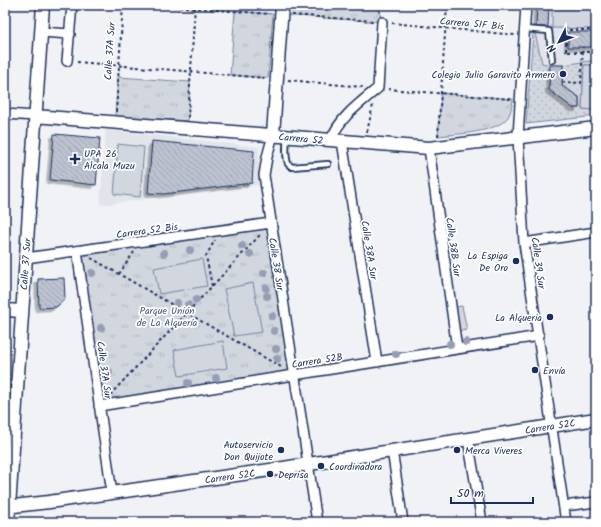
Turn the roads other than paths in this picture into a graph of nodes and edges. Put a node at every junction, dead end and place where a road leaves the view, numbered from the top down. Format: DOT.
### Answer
graph roads {
  1 [pos="43,5"];
  2 [pos="72,5"];
  3 [pos="526,5"];
  4 [pos="281,10"];
  5 [pos="382,22"];
  6 [pos="41,32"];
  7 [pos="524,32"];
  8 [pos="70,34"];
  9 [pos="552,60"];
  10 [pos="67,61"];
  11 [pos="5,114"];
  12 [pos="36,116"];
  13 [pos="596,128"];
  14 [pos="273,135"];
  15 [pos="287,136"];
  16 [pos="518,137"];
  17 [pos="336,140"];
  18 [pos="433,147"];
  19 [pos="328,164"];
  20 [pos="271,223"];
  21 [pos="596,232"];
  22 [pos="524,243"];
  23 [pos="77,251"];
  24 [pos="26,258"];
  25 [pos="5,310"];
  26 [pos="22,311"];
  27 [pos="538,336"];
  28 [pos="457,349"];
  29 [pos="377,362"];
  30 [pos="294,375"];
  31 [pos="99,406"];
  32 [pos="596,419"];
  33 [pos="10,425"];
  34 [pos="552,425"];
  35 [pos="468,439"];
  36 [pos="392,450"];
  37 [pos="308,464"];
  38 [pos="112,493"];
  39 [pos="596,502"];
  40 [pos="564,506"];
  41 [pos="7,507"];
  42 [pos="8,522"];
  43 [pos="317,522"];
  44 [pos="403,522"];
  45 [pos="482,522"];
  46 [pos="566,522"];
  1 -- 6 [label="street, Calle 37 Sur"];
  2 -- 8 [label="street"];
  3 -- 7 [label="street, Calle 39 Sur"];
  4 -- 14 [label="street, Calle 38 Sur"];
  5 -- 17 [label="street"];
  6 -- 8 [label="street"];
  6 -- 12 [label="street, Calle 37 Sur"];
  7 -- 9 [label="lane"];
  7 -- 16 [label="street, Calle 39 Sur"];
  8 -- 10 [label="street"];
  11 -- 12 [label="street, Carrera 52"];
  12 -- 14 [label="street, Carrera 52"];
  12 -- 24 [label="street, Calle 37 Sur"];
  13 -- 16 [label="street, Carrera 52"];
  14 -- 15 [label="street, Carrera 52"];
  14 -- 20 [label="street, Calle 38 Sur"];
  15 -- 17 [label="street, Carrera 52"];
  15 -- 19 [label="lane"];
  16 -- 18 [label="street, Carrera 52"];
  16 -- 22 [label="street, Calle 39 Sur"];
  17 -- 18 [label="street, Carrera 52"];
  17 -- 29 [label="street, Calle 38A Sur"];
  18 -- 28 [label="street, Calle 38B Sur"];
  20 -- 23 [label="street, Carrera 52 Bis"];
  20 -- 30 [label="street, Calle 38 Sur"];
  21 -- 22 [label="street"];
  22 -- 27 [label="street, Calle 39 Sur"];
  23 -- 24 [label="street, Carrera 52 Bis"];
  23 -- 31 [label="street, Calle 37A Sur"];
  24 -- 26 [label="street, Calle 37 Sur"];
  25 -- 26 [label="street"];
  26 -- 33 [label="street, Calle 37 Sur"];
  27 -- 28 [label="street, Carrera 52B"];
  27 -- 34 [label="street, Calle 39 Sur"];
  28 -- 29 [label="street, Carrera 52B"];
  29 -- 30 [label="street, Carrera 52B"];
  30 -- 31 [label="street, Carrera 52B"];
  30 -- 37 [label="street, Calle 38 Sur"];
  31 -- 38 [label="street, Calle 37A Sur"];
  32 -- 34 [label="street, Carrera 52C"];
  33 -- 41 [label="street, Calle 37 Sur"];
  34 -- 35 [label="street, Carrera 52C"];
  34 -- 40 [label="street, Calle 39 Sur"];
  35 -- 36 [label="street, Carrera 52C"];
  35 -- 45 [label="street"];
  36 -- 37 [label="street, Carrera 52C"];
  36 -- 44 [label="street"];
  37 -- 38 [label="street, Carrera 52C"];
  37 -- 43 [label="street, Calle 38 Sur"];
  38 -- 41 [label="street, Carrera 52C"];
  39 -- 40 [label="street"];
  40 -- 46 [label="street, Calle 39 Sur"];
  41 -- 42 [label="street, Calle 37 Sur"];
}
